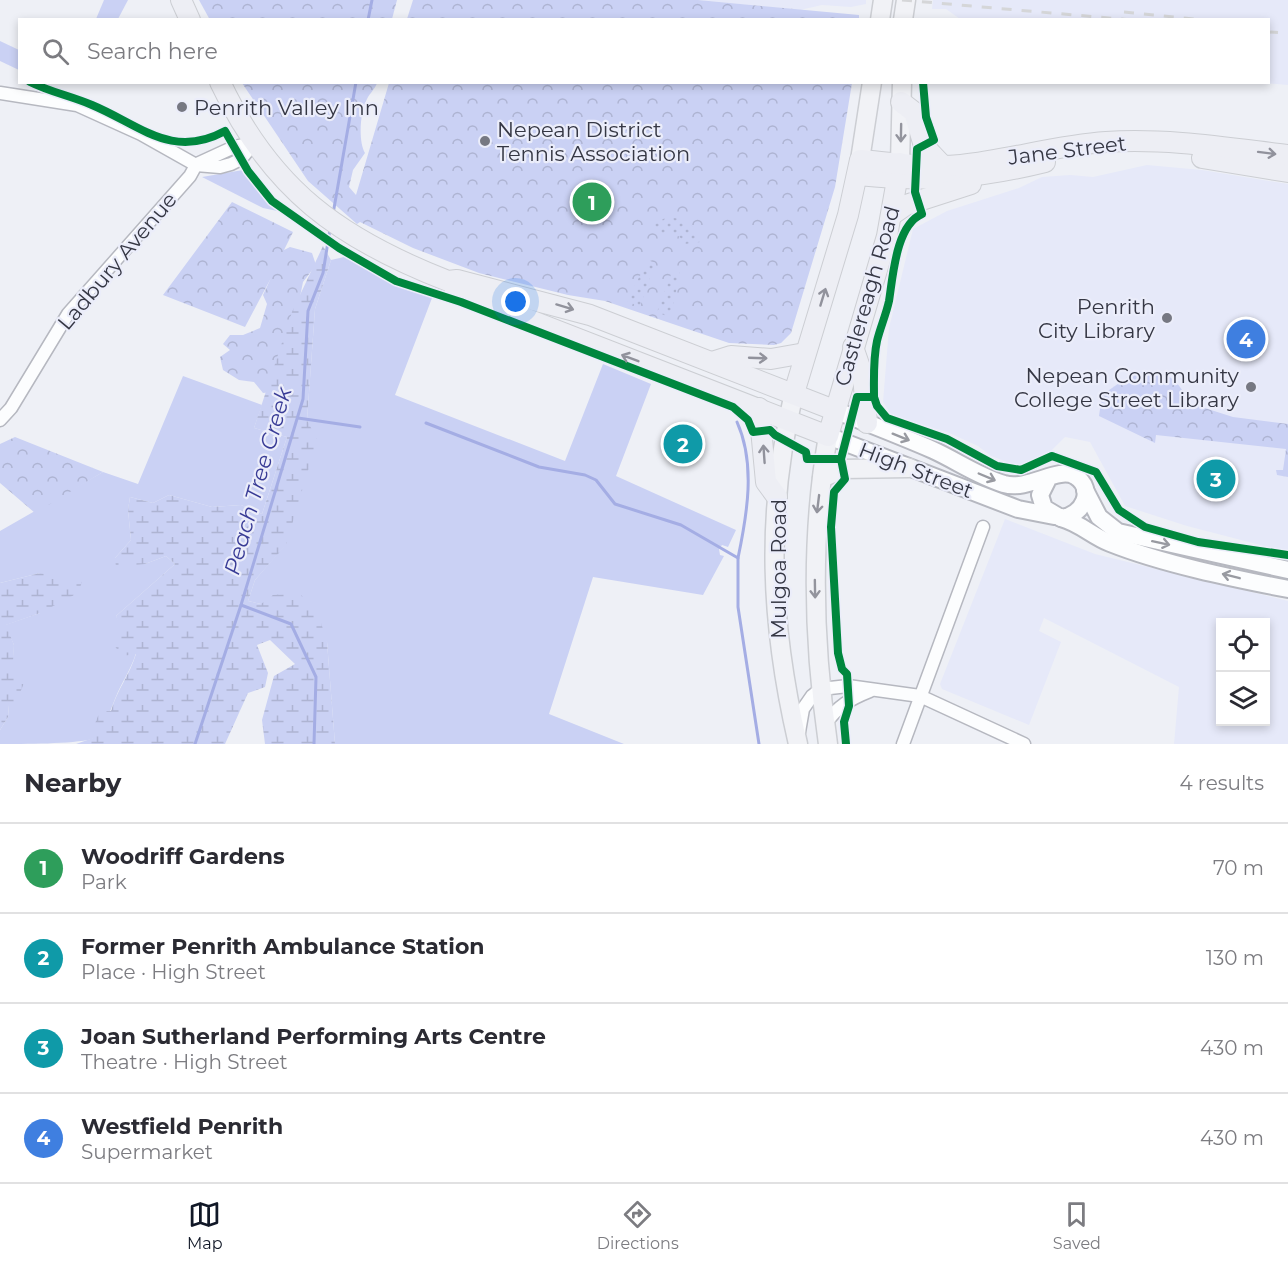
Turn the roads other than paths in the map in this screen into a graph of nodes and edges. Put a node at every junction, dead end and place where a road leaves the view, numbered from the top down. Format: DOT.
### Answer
graph roads {
  1 [pos="180,0"];
  2 [pos="883,0"];
  3 [pos="906,0"];
  4 [pos="189,18"];
  5 [pos="880,18"];
  6 [pos="903,18"];
  7 [pos="221,84"];
  8 [pos="872,84"];
  9 [pos="902,92"];
  10 [pos="0,93"];
  11 [pos="254,143"];
  12 [pos="1288,155"];
  13 [pos="196,165"];
  14 [pos="942,166"];
  15 [pos="899,171"];
  16 [pos="1288,171"];
  17 [pos="858,173"];
  18 [pos="993,175"];
  19 [pos="893,214"];
  20 [pos="448,281"];
  21 [pos="853,347"];
  22 [pos="805,353"];
  23 [pos="712,362"];
  24 [pos="795,393"];
  25 [pos="759,408"];
  26 [pos="834,410"];
  27 [pos="0,420"];
  28 [pos="788,420"];
  29 [pos="867,423"];
  30 [pos="828,436"];
  31 [pos="909,468"];
  32 [pos="1049,477"];
  33 [pos="822,478"];
  34 [pos="1085,489"];
  35 [pos="777,498"];
  36 [pos="1058,517"];
  37 [pos="983,527"];
  38 [pos="1288,570"];
  39 [pos="1288,589"];
  40 [pos="822,689"];
  41 [pos="870,691"];
  42 [pos="920,696"];
  43 [pos="825,724"];
  44 [pos="798,743"];
  45 [pos="828,744"];
  46 [pos="903,744"];
  47 [pos="1024,744"];
  1 -- 4 [label="highway"];
  2 -- 5 [label="main road"];
  3 -- 6 [label="main road"];
  7 -- 11 [label="highway, High Street"];
  8 -- 17 [label="main road, Castlereagh Road"];
  9 -- 14 [label="highway"];
  9 -- 15 [label="main road, Castlereagh Road, one-way"];
  10 -- 13 [label="street"];
  11 -- 13 [label="street"];
  11 -- 20 [label="highway, High Street"];
  14 -- 12 [label="highway, Jane Street, one-way"];
  13 -- 27 [label="street, Ladbury Avenue"];
  14 -- 15 [label="highway, Jane Street"];
  15 -- 17 [label="highway, Jane Street"];
  15 -- 18 [label="highway, Jane Street"];
  15 -- 19 [label="highway, Castlereagh Road"];
  16 -- 18 [label="highway, Jane Street"];
  22 -- 17 [label="highway, Castlereagh Road, one-way"];
  18 -- 19 [label="highway"];
  19 -- 21 [label="highway, Castlereagh Road"];
  20 -- 23 [label="highway, High Street, one-way"];
  25 -- 20 [label="highway, High Street, one-way"];
  21 -- 26 [label="highway, Castlereagh Road"];
  21 -- 29 [label="highway"];
  23 -- 22 [label="highway, one-way"];
  22 -- 24 [label="highway, Castlereagh Road"];
  23 -- 24 [label="highway, High Street"];
  24 -- 26 [label="highway, High Street"];
  24 -- 28 [label="main road, Mulgoa Road"];
  25 -- 28 [label="highway, High Street"];
  35 -- 25 [label="highway, one-way"];
  26 -- 29 [label="main road, High Street"];
  26 -- 30 [label="highway, Castlereagh Road"];
  28 -- 30 [label="highway, High Street"];
  28 -- 35 [label="main road, Mulgoa Road"];
  29 -- 32 [label="main road, High Street, one-way"];
  30 -- 31 [label="main road, High Street"];
  30 -- 33 [label="main road, Mulgoa Road"];
  31 -- 33 [label="main road"];
  31 -- 36 [label="main road, High Street"];
  32 -- 34 [label="main road"];
  32 -- 36 [label="main road"];
  33 -- 40 [label="main road, Mulgoa Road, one-way"];
  34 -- 36 [label="main road"];
  34 -- 38 [label="main road, one-way"];
  35 -- 44 [label="main road, Mulgoa Road"];
  39 -- 36 [label="main road, High Street, one-way"];
  37 -- 42 [label="street"];
  40 -- 41 [label="street"];
  40 -- 43 [label="main road, Mulgoa Road"];
  40 -- 44 [label="street"];
  41 -- 42 [label="street"];
  41 -- 43 [label="street"];
  42 -- 46 [label="street"];
  42 -- 47 [label="street"];
  43 -- 45 [label="main road, Mulgoa Road"];
}
